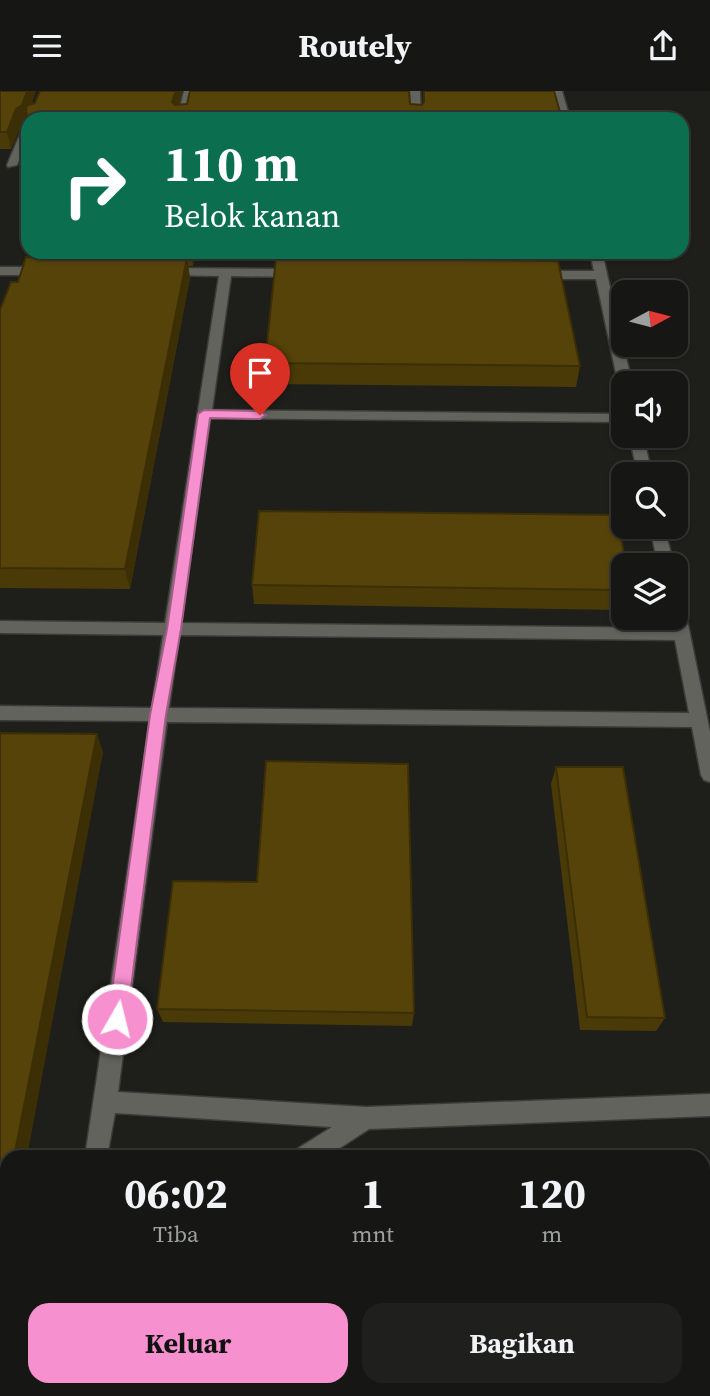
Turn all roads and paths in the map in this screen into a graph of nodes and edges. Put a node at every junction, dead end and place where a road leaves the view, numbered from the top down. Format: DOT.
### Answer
graph roads {
  1 [pos="189,91"];
  2 [pos="558,91"];
  3 [pos="202,92"];
  4 [pos="416,92"];
  5 [pos="402,93"];
  6 [pos="184,112"];
  7 [pos="416,112"];
  8 [pos="563,112"];
  9 [pos="21,139"];
  10 [pos="6,165"];
  11 [pos="598,259"];
  12 [pos="0,271"];
  13 [pos="53,271"];
  14 [pos="160,272"];
  15 [pos="226,272"];
  16 [pos="310,273"];
  17 [pos="518,275"];
  18 [pos="601,275"];
  19 [pos="622,371"];
  20 [pos="204,414"];
  21 [pos="611,418"];
  22 [pos="0,627"];
  23 [pos="174,629"];
  24 [pos="681,630"];
  25 [pos="682,634"];
  26 [pos="0,713"];
  27 [pos="158,715"];
  28 [pos="699,720"];
  29 [pos="710,775"];
  30 [pos="106,1102"];
  31 [pos="710,1104"];
  32 [pos="366,1118"];
  33 [pos="97,1150"];
  34 [pos="316,1150"];
  1 -- 3 [label="street"];
  1 -- 6 [label="street"];
  2 -- 8 [label="street"];
  4 -- 5 [label="street"];
  4 -- 7 [label="street"];
  9 -- 10 [label="street"];
  11 -- 18 [label="street"];
  12 -- 13 [label="street"];
  14 -- 15 [label="street"];
  15 -- 16 [label="street"];
  15 -- 20 [label="street"];
  17 -- 18 [label="street"];
  18 -- 19 [label="street"];
  20 -- 21 [label="street"];
  20 -- 23 [label="street"];
  22 -- 23 [label="street"];
  23 -- 25 [label="street"];
  23 -- 27 [label="street"];
  24 -- 25 [label="street"];
  25 -- 28 [label="street"];
  26 -- 27 [label="street"];
  27 -- 28 [label="street"];
  27 -- 30 [label="street"];
  28 -- 29 [label="street"];
  30 -- 32 [label="street"];
  30 -- 33 [label="street"];
  31 -- 32 [label="street"];
  32 -- 34 [label="street"];
}
